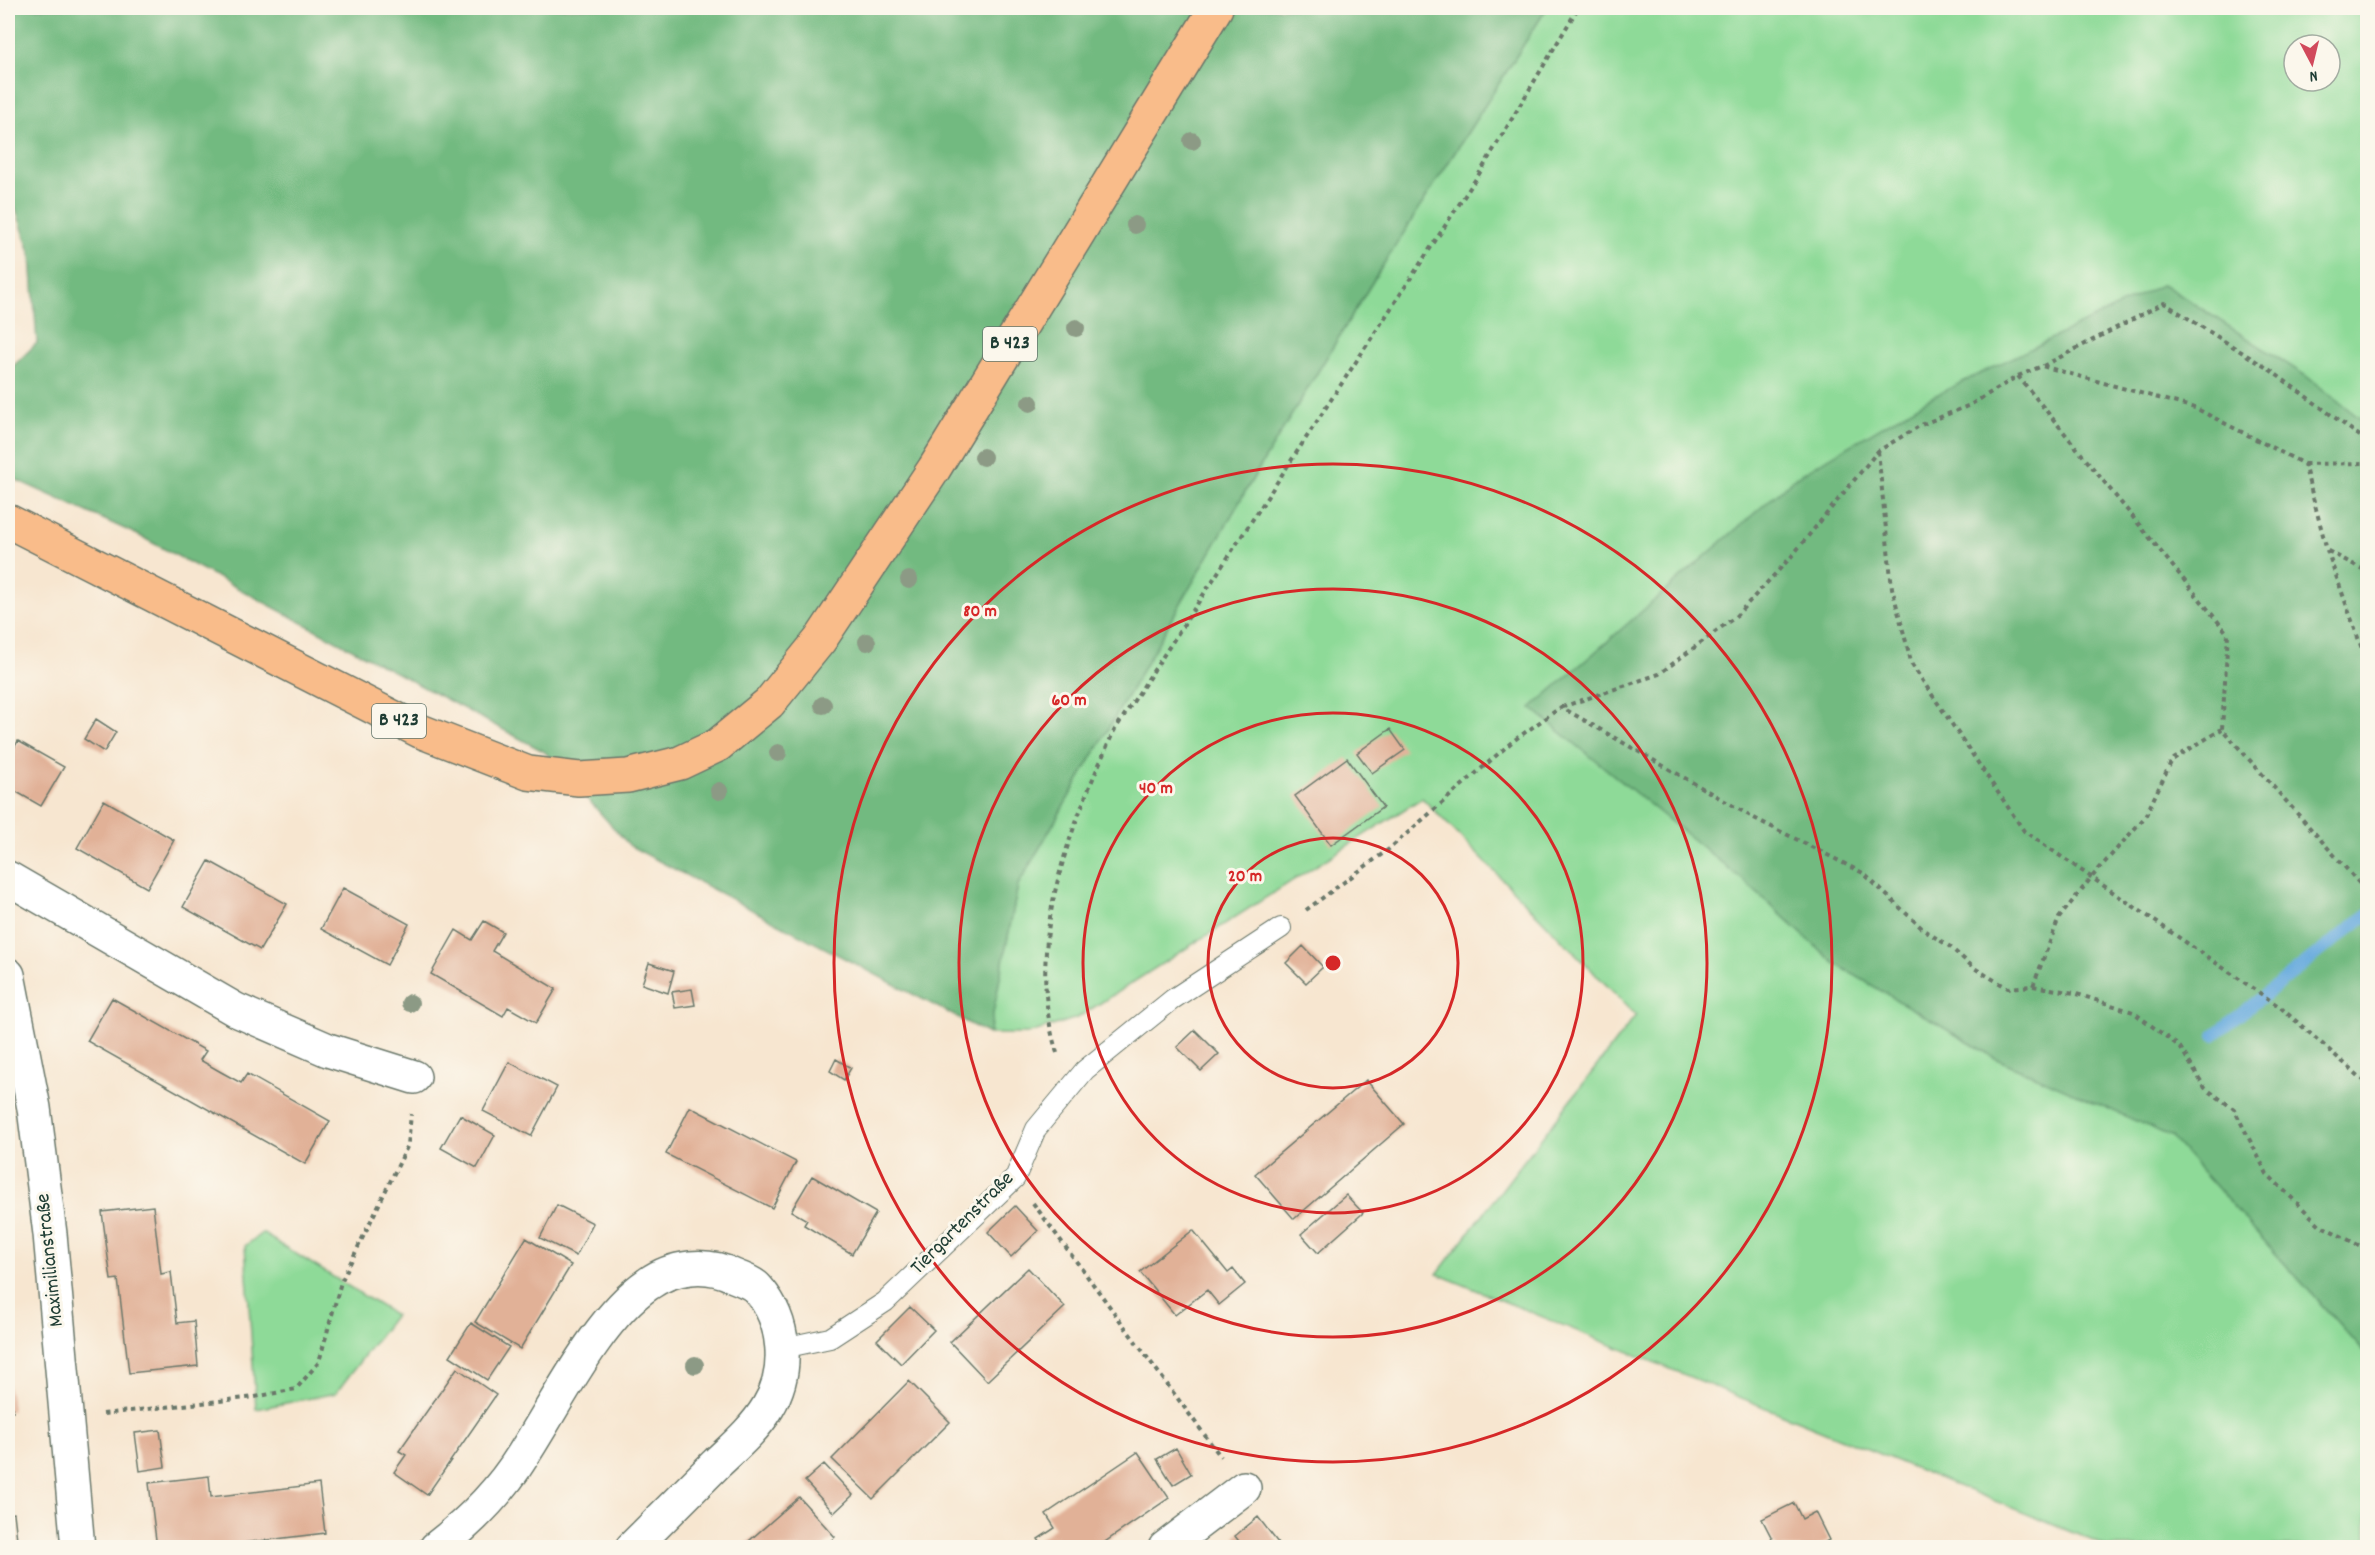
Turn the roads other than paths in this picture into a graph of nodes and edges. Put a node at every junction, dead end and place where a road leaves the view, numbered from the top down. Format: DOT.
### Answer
graph roads {
  1 [pos="1216,8"];
  2 [pos="8,521"];
  3 [pos="8,883"];
  4 [pos="1281,928"];
  5 [pos="8,975"];
  6 [pos="414,1077"];
  7 [pos="783,1348"];
  8 [pos="1244,1488"];
  9 [pos="78,1548"];
  10 [pos="436,1548"];
  11 [pos="632,1548"];
  12 [pos="1165,1548"];
  1 -- 2 [label="main road, B 423"];
  3 -- 6 [label="street"];
  4 -- 7 [label="lane, Tiergartenstraße"];
  5 -- 9 [label="street, Maximilianstraße"];
  7 -- 10 [label="street"];
  7 -- 11 [label="street"];
  8 -- 12 [label="street"];
}
